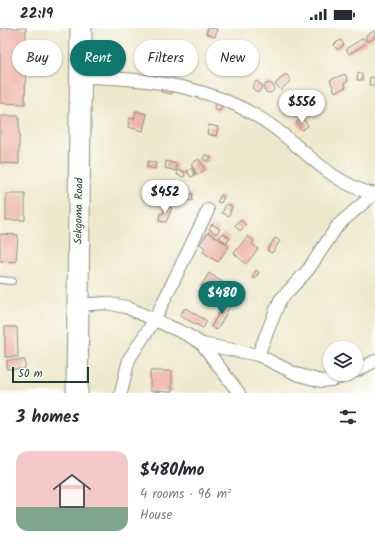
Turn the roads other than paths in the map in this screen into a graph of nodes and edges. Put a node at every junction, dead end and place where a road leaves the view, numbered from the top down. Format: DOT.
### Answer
graph roads {
  1 [pos="81,28"];
  2 [pos="80,77"];
  3 [pos="374,193"];
  4 [pos="208,210"];
  5 [pos="0,280"];
  6 [pos="12,281"];
  7 [pos="78,305"];
  8 [pos="154,321"];
  9 [pos="202,344"];
  10 [pos="258,355"];
  11 [pos="375,361"];
  12 [pos="363,367"];
  13 [pos="323,381"];
  14 [pos="77,393"];
  15 [pos="121,393"];
  16 [pos="239,393"];
  1 -- 2 [label="highway, Sekgoma Road"];
  2 -- 3 [label="street"];
  2 -- 7 [label="highway, Sekgoma Road"];
  3 -- 10 [label="street"];
  4 -- 8 [label="street"];
  5 -- 6 [label="lane"];
  7 -- 8 [label="street"];
  7 -- 14 [label="highway, Sekgoma Road"];
  8 -- 9 [label="street"];
  8 -- 15 [label="street"];
  9 -- 10 [label="street"];
  9 -- 16 [label="street"];
  10 -- 13 [label="street"];
  11 -- 12 [label="street"];
}
